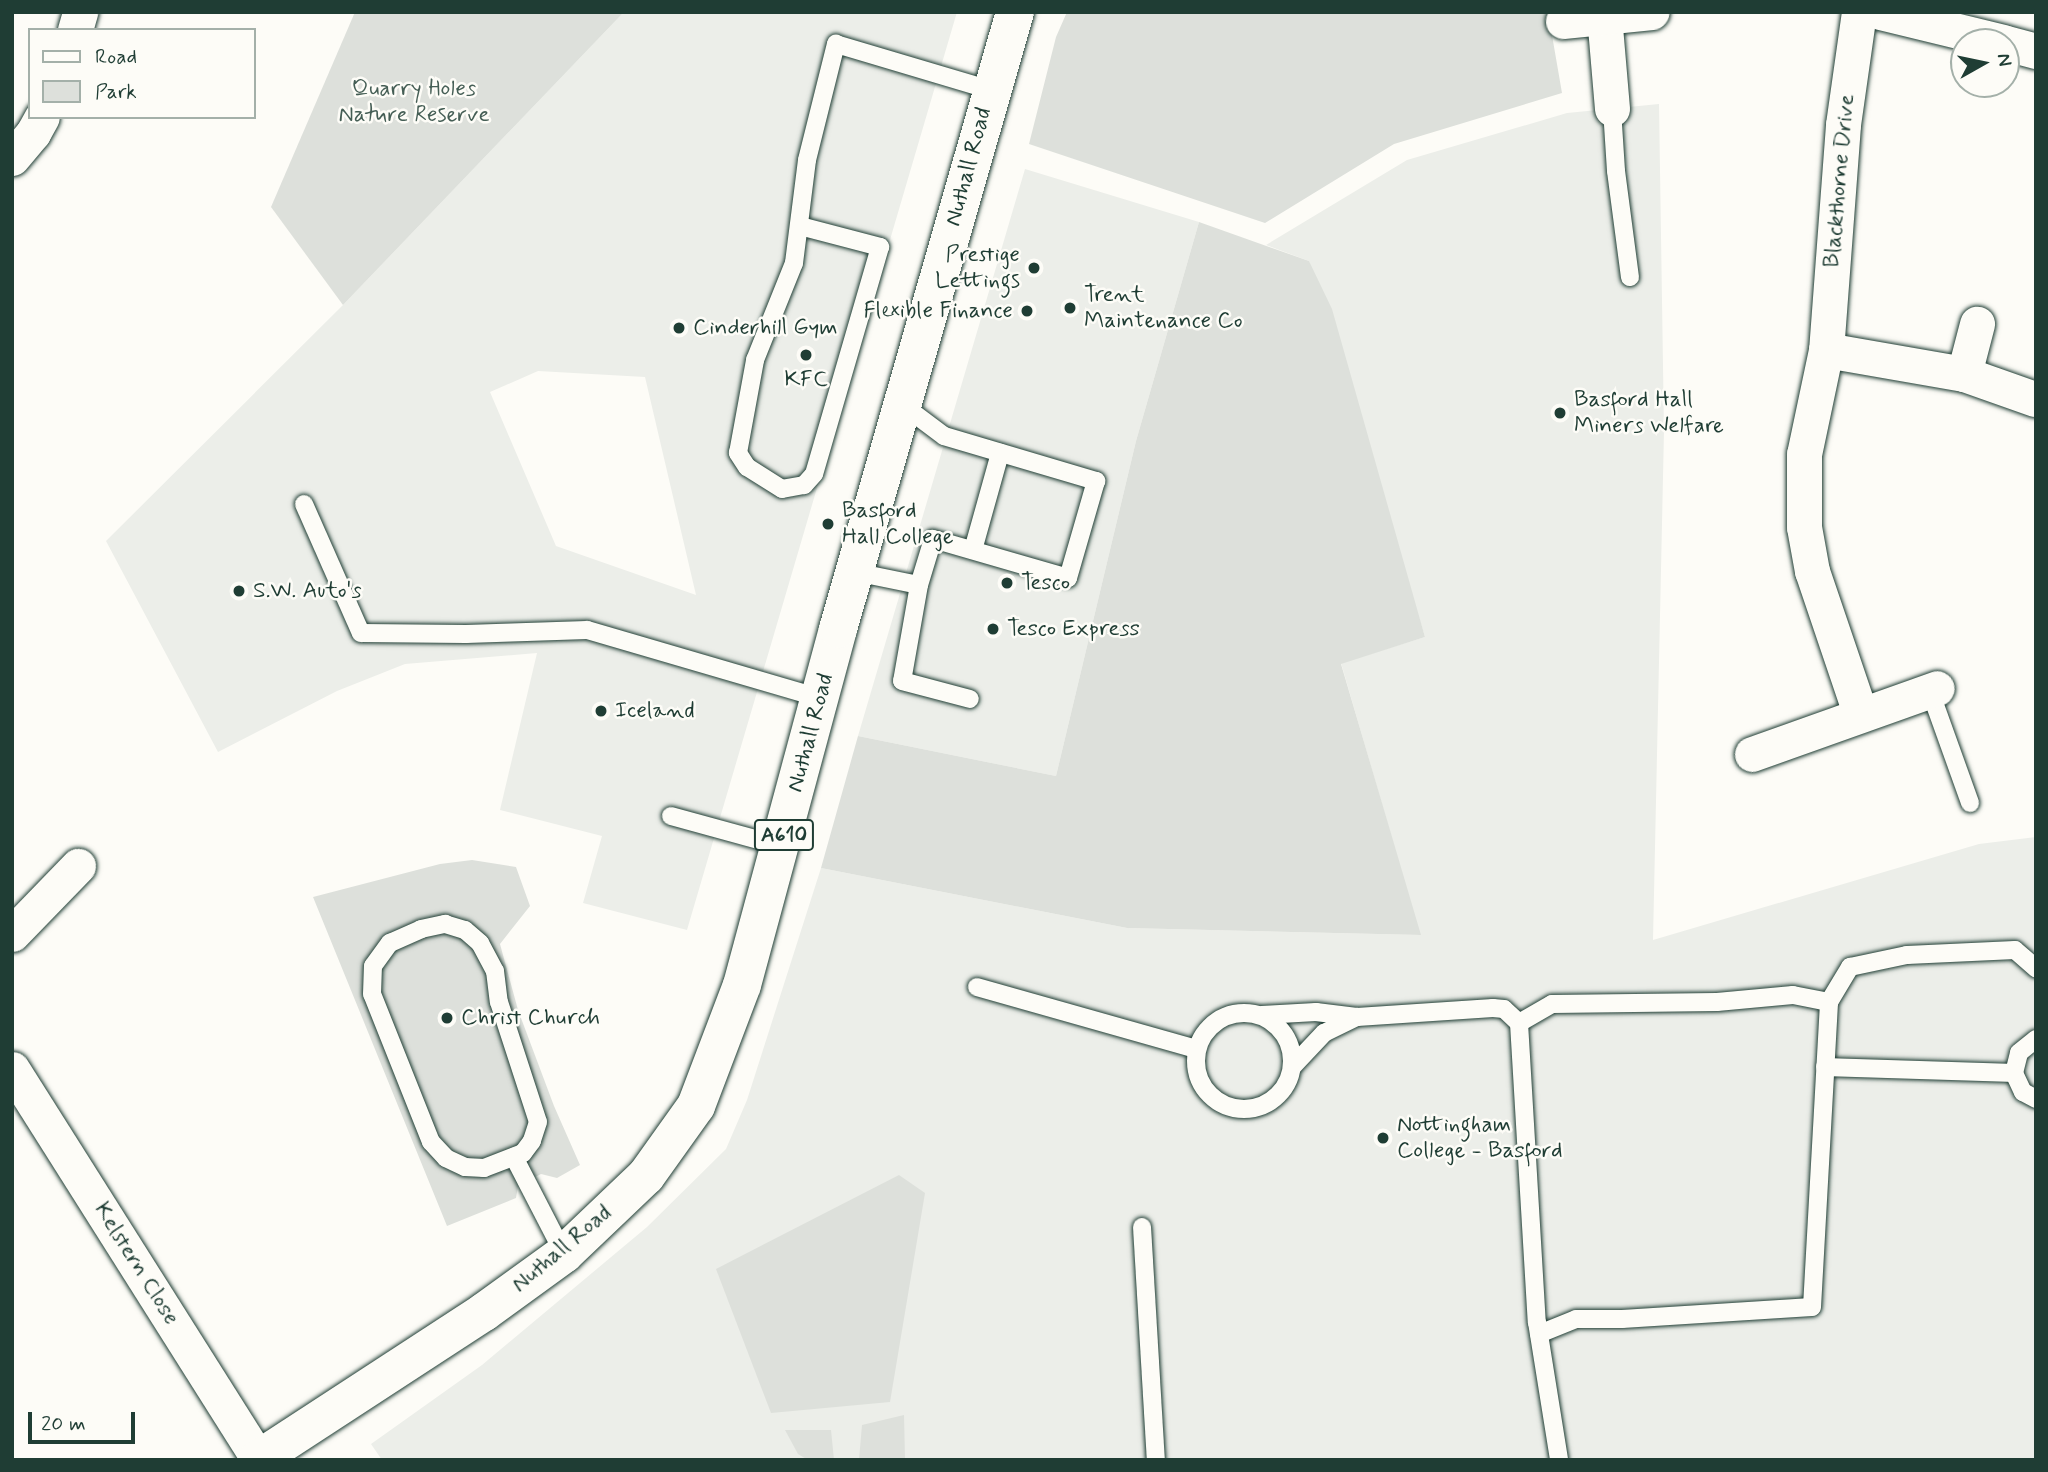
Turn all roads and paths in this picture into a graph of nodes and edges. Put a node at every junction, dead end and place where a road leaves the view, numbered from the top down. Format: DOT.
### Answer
graph roads {
  1 [pos="1015,12"];
  2 [pos="1652,12"];
  3 [pos="1859,12"];
  4 [pos="1880,12"];
  5 [pos="1604,16"];
  6 [pos="1563,21"];
  7 [pos="1950,29"];
  8 [pos="990,90"];
  9 [pos="1612,109"];
  10 [pos="41,119"];
  11 [pos="12,158"];
  12 [pos="800,226"];
  13 [pos="1630,277"];
  14 [pos="1977,324"];
  15 [pos="1826,350"];
  16 [pos="1964,374"];
  17 [pos="2035,399"];
  18 [pos="904,406"];
  19 [pos="1000,453"];
  20 [pos="304,504"];
  21 [pos="973,550"];
  22 [pos="855,572"];
  23 [pos="919,585"];
  24 [pos="1934,689"];
  25 [pos="820,698"];
  26 [pos="970,699"];
  27 [pos="1860,713"];
  28 [pos="1752,754"];
  29 [pos="1970,803"];
  30 [pos="671,816"];
  31 [pos="781,846"];
  32 [pos="78,866"];
  33 [pos="12,934"];
  34 [pos="2036,968"];
  35 [pos="977,987"];
  36 [pos="1829,1002"];
  37 [pos="1262,1015"];
  38 [pos="1357,1017"];
  39 [pos="1519,1023"];
  40 [pos="2036,1039"];
  41 [pos="1196,1049"];
  42 [pos="1293,1067"];
  43 [pos="1825,1067"];
  44 [pos="12,1069"];
  45 [pos="2014,1073"];
  46 [pos="2036,1099"];
  47 [pos="514,1157"];
  48 [pos="1142,1227"];
  49 [pos="564,1254"];
  50 [pos="1539,1334"];
  51 [pos="258,1459"];
  52 [pos="1156,1460"];
  53 [pos="1559,1460"];
  1 -- 8 [label="highway, Nuthall Road / A610"];
  2 -- 5 [label="street"];
  3 -- 15 [label="street, Blackthorne Drive"];
  4 -- 7 [label="street"];
  5 -- 6 [label="street"];
  5 -- 9 [label="street"];
  8 -- 12 [label="lane"];
  8 -- 18 [label="highway, Nuthall Road / A610"];
  9 -- 13 [label="lane"];
  10 -- 11 [label="street"];
  12 -- 12 [label="lane"];
  14 -- 16 [label="street"];
  15 -- 16 [label="street"];
  15 -- 27 [label="street, Blackthorne Drive"];
  16 -- 17 [label="street"];
  18 -- 19 [label="lane"];
  18 -- 22 [label="highway, Nuthall Road / A610"];
  19 -- 21 [label="lane"];
  19 -- 21 [label="lane"];
  20 -- 25 [label="lane"];
  21 -- 23 [label="lane"];
  22 -- 23 [label="lane"];
  22 -- 25 [label="highway, Nuthall Road / A610"];
  23 -- 26 [label="lane"];
  24 -- 27 [label="street"];
  24 -- 29 [label="lane"];
  25 -- 31 [label="highway, Nuthall Road / A610"];
  27 -- 28 [label="street"];
  30 -- 31 [label="lane"];
  31 -- 49 [label="highway, Nuthall Road / A610"];
  32 -- 33 [label="street"];
  34 -- 36 [label="lane"];
  35 -- 41 [label="lane"];
  36 -- 39 [label="lane"];
  36 -- 43 [label="lane"];
  37 -- 38 [label="lane"];
  37 -- 41 [label="lane"];
  37 -- 42 [label="lane"];
  38 -- 39 [label="lane"];
  38 -- 42 [label="lane"];
  39 -- 50 [label="lane"];
  40 -- 45 [label="lane"];
  41 -- 42 [label="lane"];
  43 -- 45 [label="lane"];
  43 -- 50 [label="lane"];
  44 -- 51 [label="street, Kelstern Close"];
  45 -- 46 [label="lane"];
  47 -- 47 [label="lane"];
  47 -- 49 [label="lane"];
  48 -- 52 [label="lane"];
  49 -- 51 [label="highway, Nuthall Road / A610"];
  50 -- 53 [label="lane"];
}
